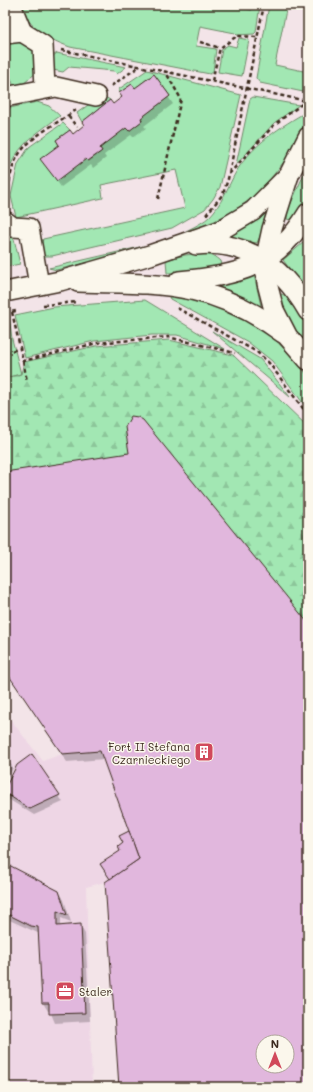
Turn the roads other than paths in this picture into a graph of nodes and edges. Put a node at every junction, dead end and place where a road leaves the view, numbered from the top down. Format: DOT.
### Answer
graph roads {
  1 [pos="10,5"];
  2 [pos="14,33"];
  3 [pos="45,88"];
  4 [pos="96,96"];
  5 [pos="5,97"];
  6 [pos="308,137"];
  7 [pos="289,175"];
  8 [pos="308,213"];
  9 [pos="9,224"];
  10 [pos="167,249"];
  11 [pos="265,261"];
  12 [pos="60,281"];
  13 [pos="153,283"];
  14 [pos="39,285"];
  15 [pos="5,292"];
  16 [pos="308,311"];
  17 [pos="288,337"];
  18 [pos="308,360"];
  1 -- 2 [label="street"];
  2 -- 3 [label="street"];
  3 -- 4 [label="street"];
  3 -- 5 [label="street"];
  6 -- 7 [label="street"];
  7 -- 10 [label="street"];
  7 -- 11 [label="street"];
  8 -- 11 [label="street"];
  9 -- 14 [label="street"];
  10 -- 11 [label="street"];
  10 -- 12 [label="street"];
  11 -- 13 [label="street"];
  11 -- 16 [label="street"];
  11 -- 17 [label="street"];
  12 -- 13 [label="street"];
  12 -- 14 [label="street"];
  13 -- 17 [label="street"];
  14 -- 15 [label="street"];
  17 -- 18 [label="street"];
}
